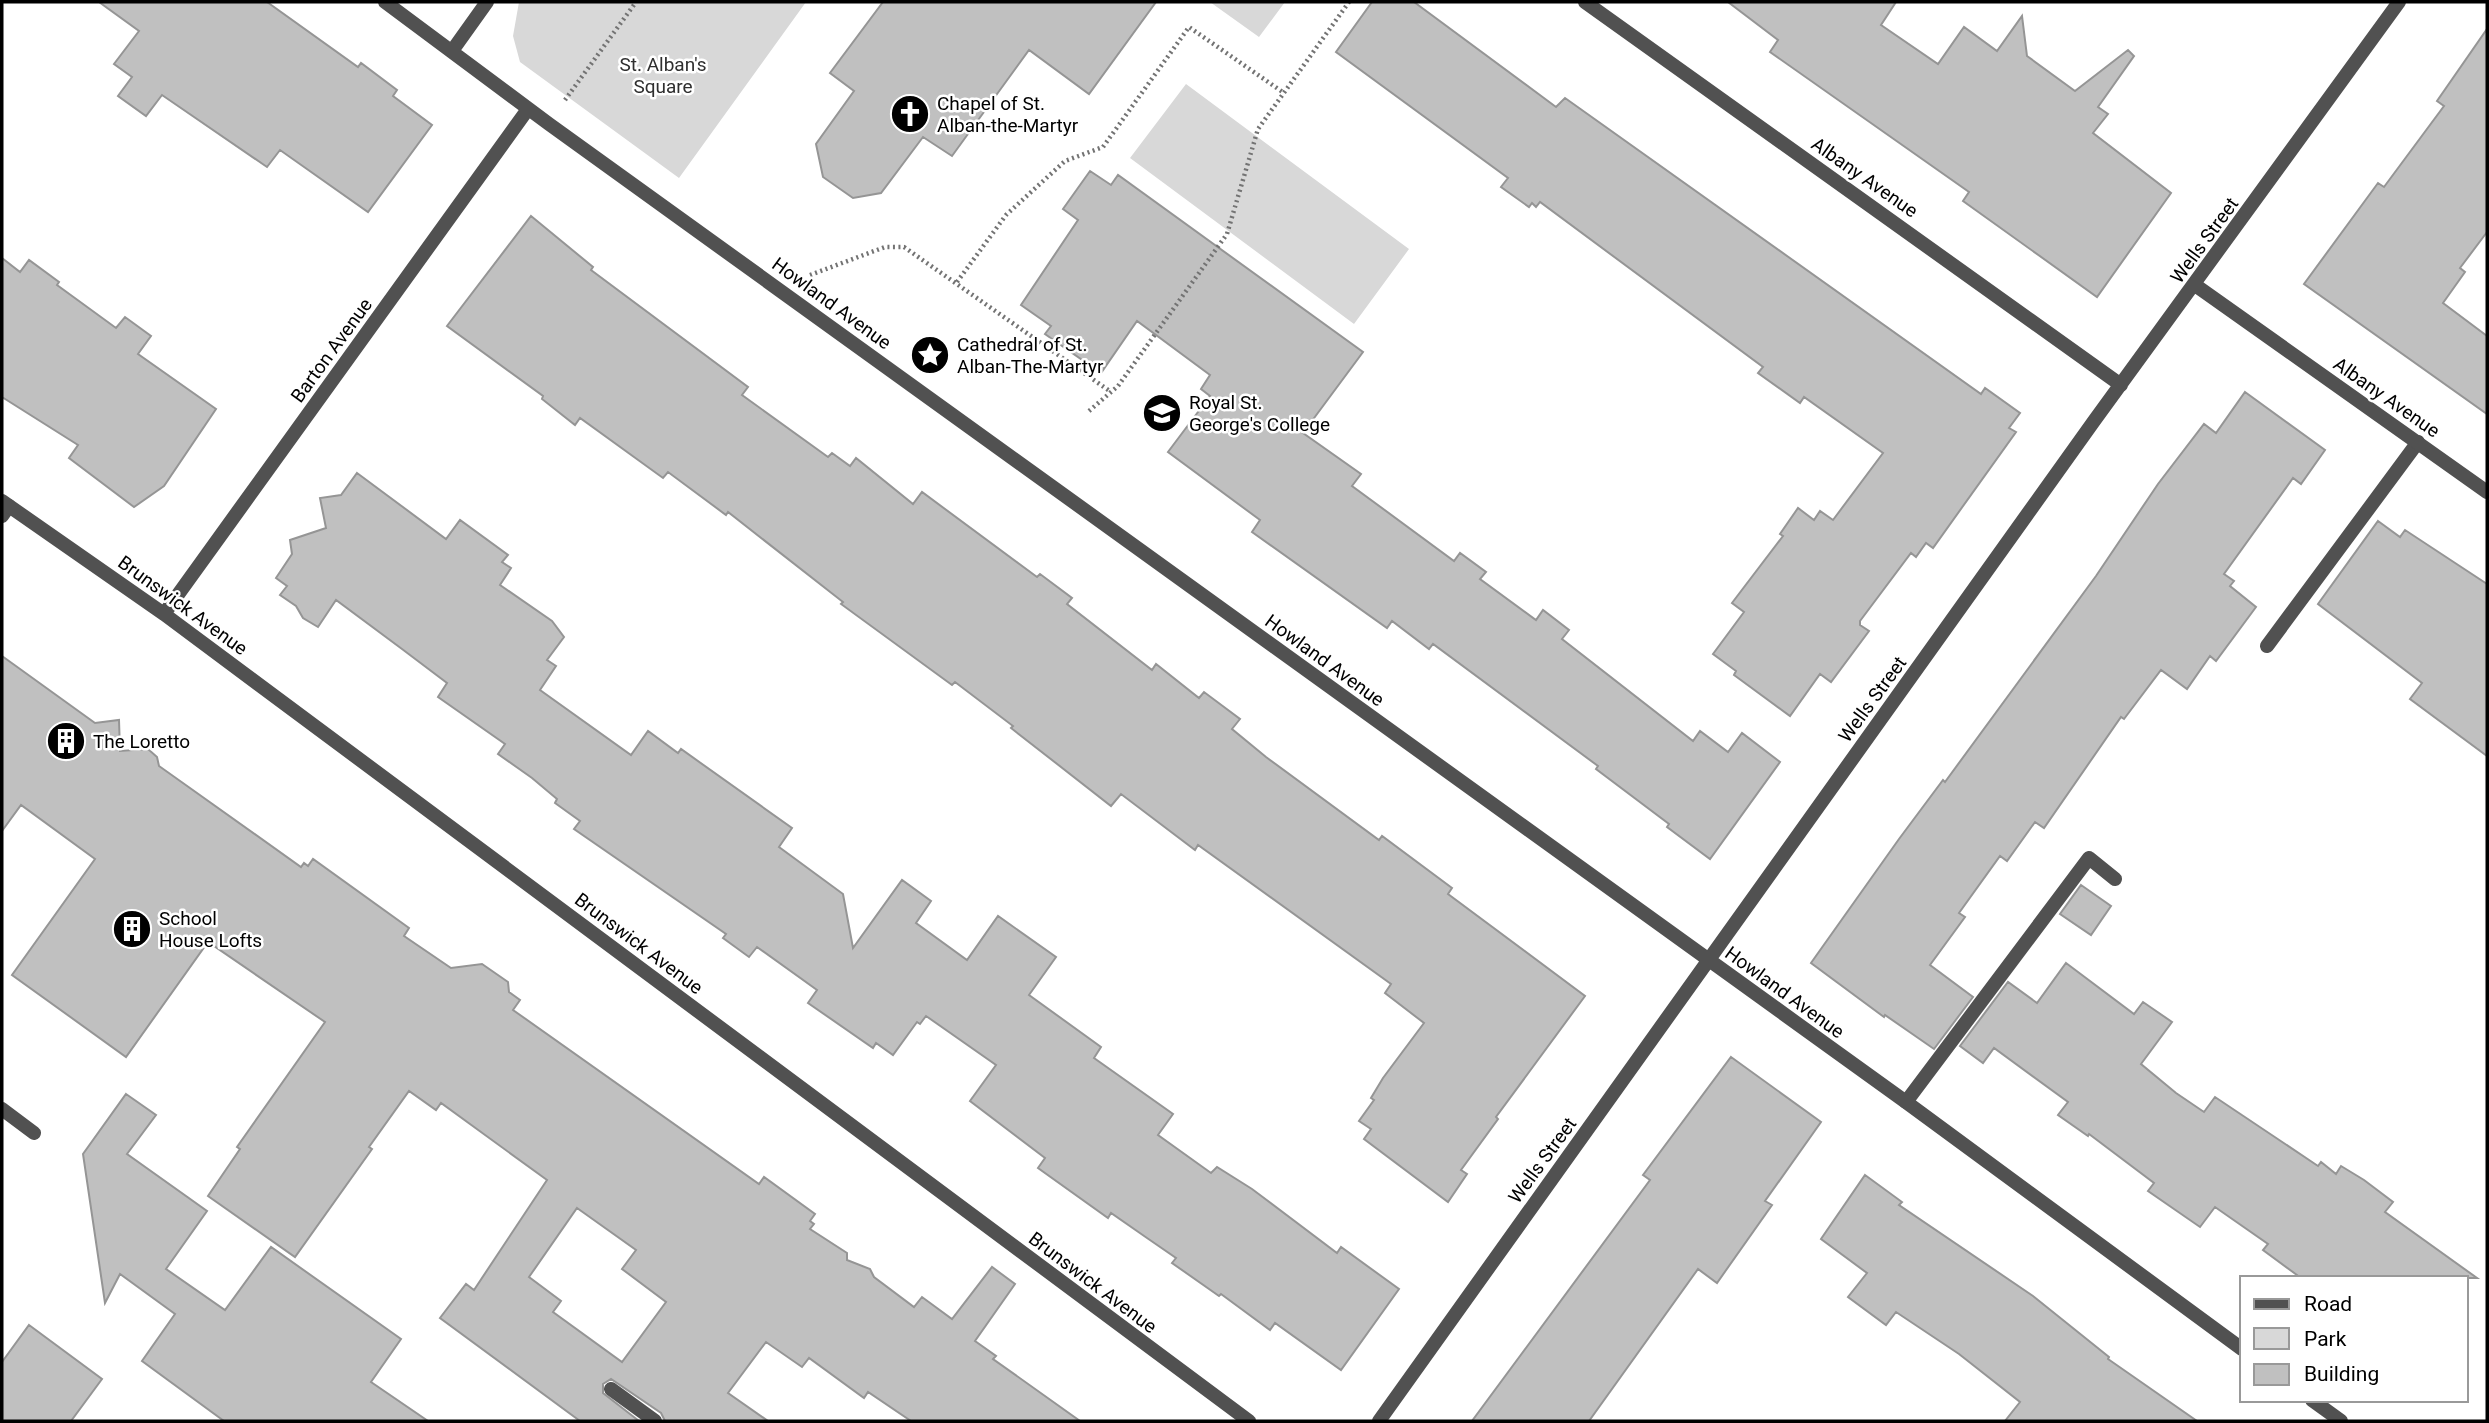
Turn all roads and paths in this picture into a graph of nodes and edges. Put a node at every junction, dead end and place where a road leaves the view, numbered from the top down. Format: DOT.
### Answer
graph roads {
  1 [pos="385,2"];
  2 [pos="487,2"];
  3 [pos="636,2"];
  4 [pos="1349,2"];
  5 [pos="1585,2"];
  6 [pos="2399,2"];
  7 [pos="452,51"];
  8 [pos="1284,93"];
  9 [pos="564,102"];
  10 [pos="528,109"];
  11 [pos="806,277"];
  12 [pos="957,282"];
  13 [pos="2195,285"];
  14 [pos="2121,385"];
  15 [pos="1111,392"];
  16 [pos="1089,411"];
  17 [pos="2418,442"];
  18 [pos="2487,492"];
  19 [pos="4,508"];
  20 [pos="164,614"];
  21 [pos="2267,646"];
  22 [pos="2115,879"];
  23 [pos="1709,961"];
  24 [pos="1906,1102"];
  25 [pos="2,1109"];
  26 [pos="34,1133"];
  27 [pos="2240,1348"];
  28 [pos="611,1389"];
  29 [pos="2315,1402"];
  30 [pos="651,1420"];
  31 [pos="1249,1421"];
  32 [pos="1379,1421"];
  33 [pos="2341,1421"];
  1 -- 7 [label="street, Howland Avenue"];
  2 -- 7 [label="street"];
  3 -- 9 [label="path"];
  4 -- 8 [label="path"];
  5 -- 14 [label="street, Albany Avenue"];
  6 -- 13 [label="street, Wells Street"];
  7 -- 10 [label="street, Howland Avenue"];
  8 -- 12 [label="path"];
  8 -- 15 [label="path"];
  10 -- 20 [label="street, Barton Avenue"];
  10 -- 23 [label="street, Howland Avenue"];
  11 -- 12 [label="path"];
  12 -- 15 [label="path"];
  13 -- 14 [label="street, Wells Street"];
  13 -- 17 [label="street, Albany Avenue"];
  14 -- 23 [label="street, Wells Street"];
  15 -- 16 [label="path"];
  17 -- 18 [label="street, Albany Avenue"];
  17 -- 21 [label="street"];
  19 -- 20 [label="street, Brunswick Avenue"];
  20 -- 31 [label="street, Brunswick Avenue"];
  22 -- 24 [label="street"];
  23 -- 24 [label="street, Howland Avenue"];
  23 -- 32 [label="street, Wells Street"];
  24 -- 27 [label="street, Howland Avenue"];
  25 -- 26 [label="street"];
  28 -- 30 [label="street"];
  29 -- 33 [label="street"];
}
